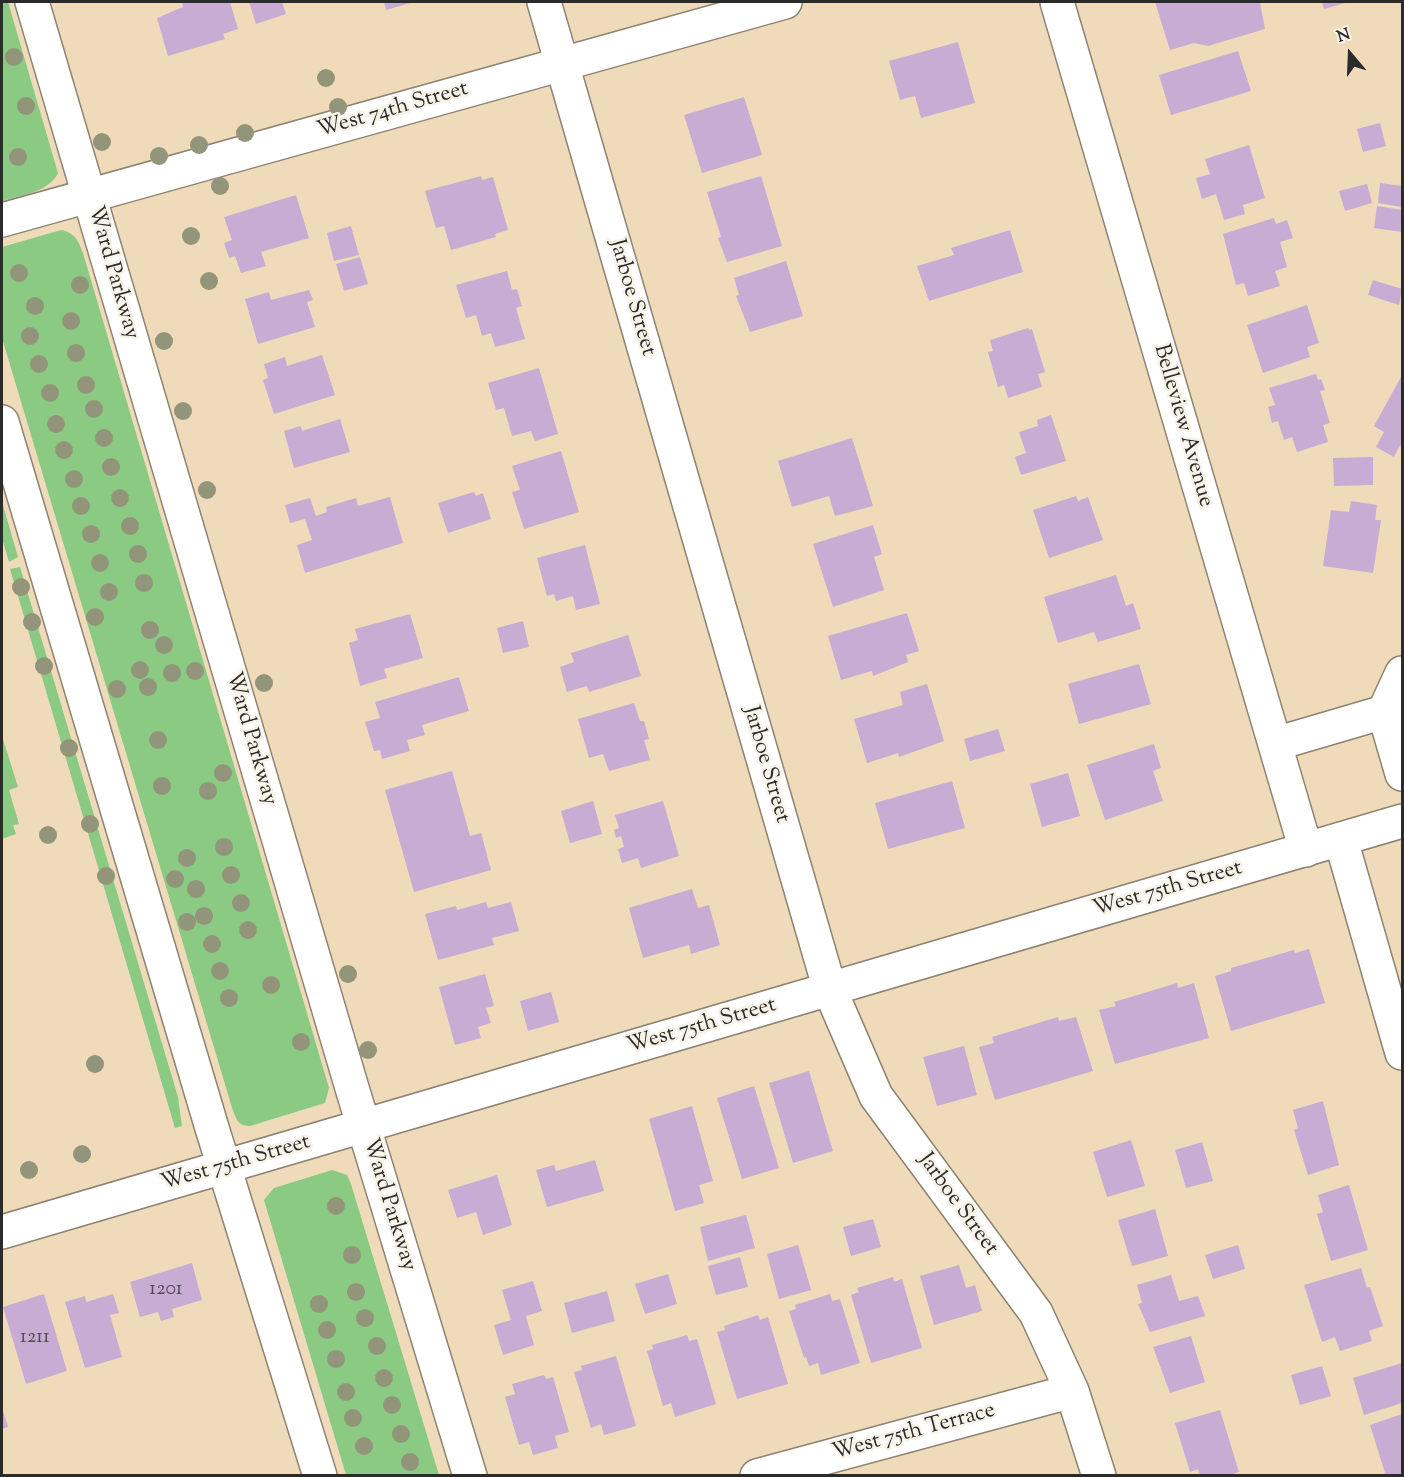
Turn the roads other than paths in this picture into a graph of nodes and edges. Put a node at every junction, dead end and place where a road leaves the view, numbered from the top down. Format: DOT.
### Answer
graph roads {
  1 [pos="32,2"];
  2 [pos="544,2"];
  3 [pos="785,2"];
  4 [pos="1057,2"];
  5 [pos="563,64"];
  6 [pos="89,196"];
  7 [pos="2,220"];
  8 [pos="2,422"];
  9 [pos="1402,673"];
  10 [pos="1384,712"];
  11 [pos="1275,744"];
  12 [pos="1402,774"];
  13 [pos="1402,822"];
  14 [pos="1341,840"];
  15 [pos="1306,850"];
  16 [pos="830,990"];
  17 [pos="1402,1053"];
  18 [pos="364,1126"];
  19 [pos="224,1167"];
  20 [pos="2,1232"];
  21 [pos="1072,1390"];
  22 [pos="320,1476"];
  23 [pos="470,1476"];
  24 [pos="756,1476"];
  25 [pos="1099,1476"];
  1 -- 6 [label="main road, Ward Parkway"];
  2 -- 5 [label="main road, Jarboe Street"];
  3 -- 5 [label="main road, West 74th Street"];
  4 -- 11 [label="main road, Belleview Avenue"];
  5 -- 6 [label="main road, West 74th Street"];
  5 -- 16 [label="main road, Jarboe Street"];
  6 -- 7 [label="main road, West 74th Street"];
  6 -- 18 [label="main road, Ward Parkway"];
  8 -- 19 [label="main road"];
  9 -- 10 [label="main road"];
  10 -- 11 [label="main road"];
  10 -- 12 [label="main road"];
  11 -- 15 [label="main road, Belleview Avenue"];
  13 -- 14 [label="main road, West 75th Street"];
  14 -- 15 [label="main road, West 75th Street"];
  14 -- 17 [label="main road"];
  15 -- 16 [label="main road, West 75th Street"];
  16 -- 18 [label="main road, West 75th Street"];
  16 -- 21 [label="main road, Jarboe Street"];
  18 -- 19 [label="main road, West 75th Street"];
  18 -- 23 [label="main road, Ward Parkway"];
  19 -- 20 [label="main road, West 75th Street"];
  19 -- 22 [label="main road"];
  21 -- 24 [label="main road, West 75th Terrace"];
  21 -- 25 [label="main road, Jarboe Street"];
}
